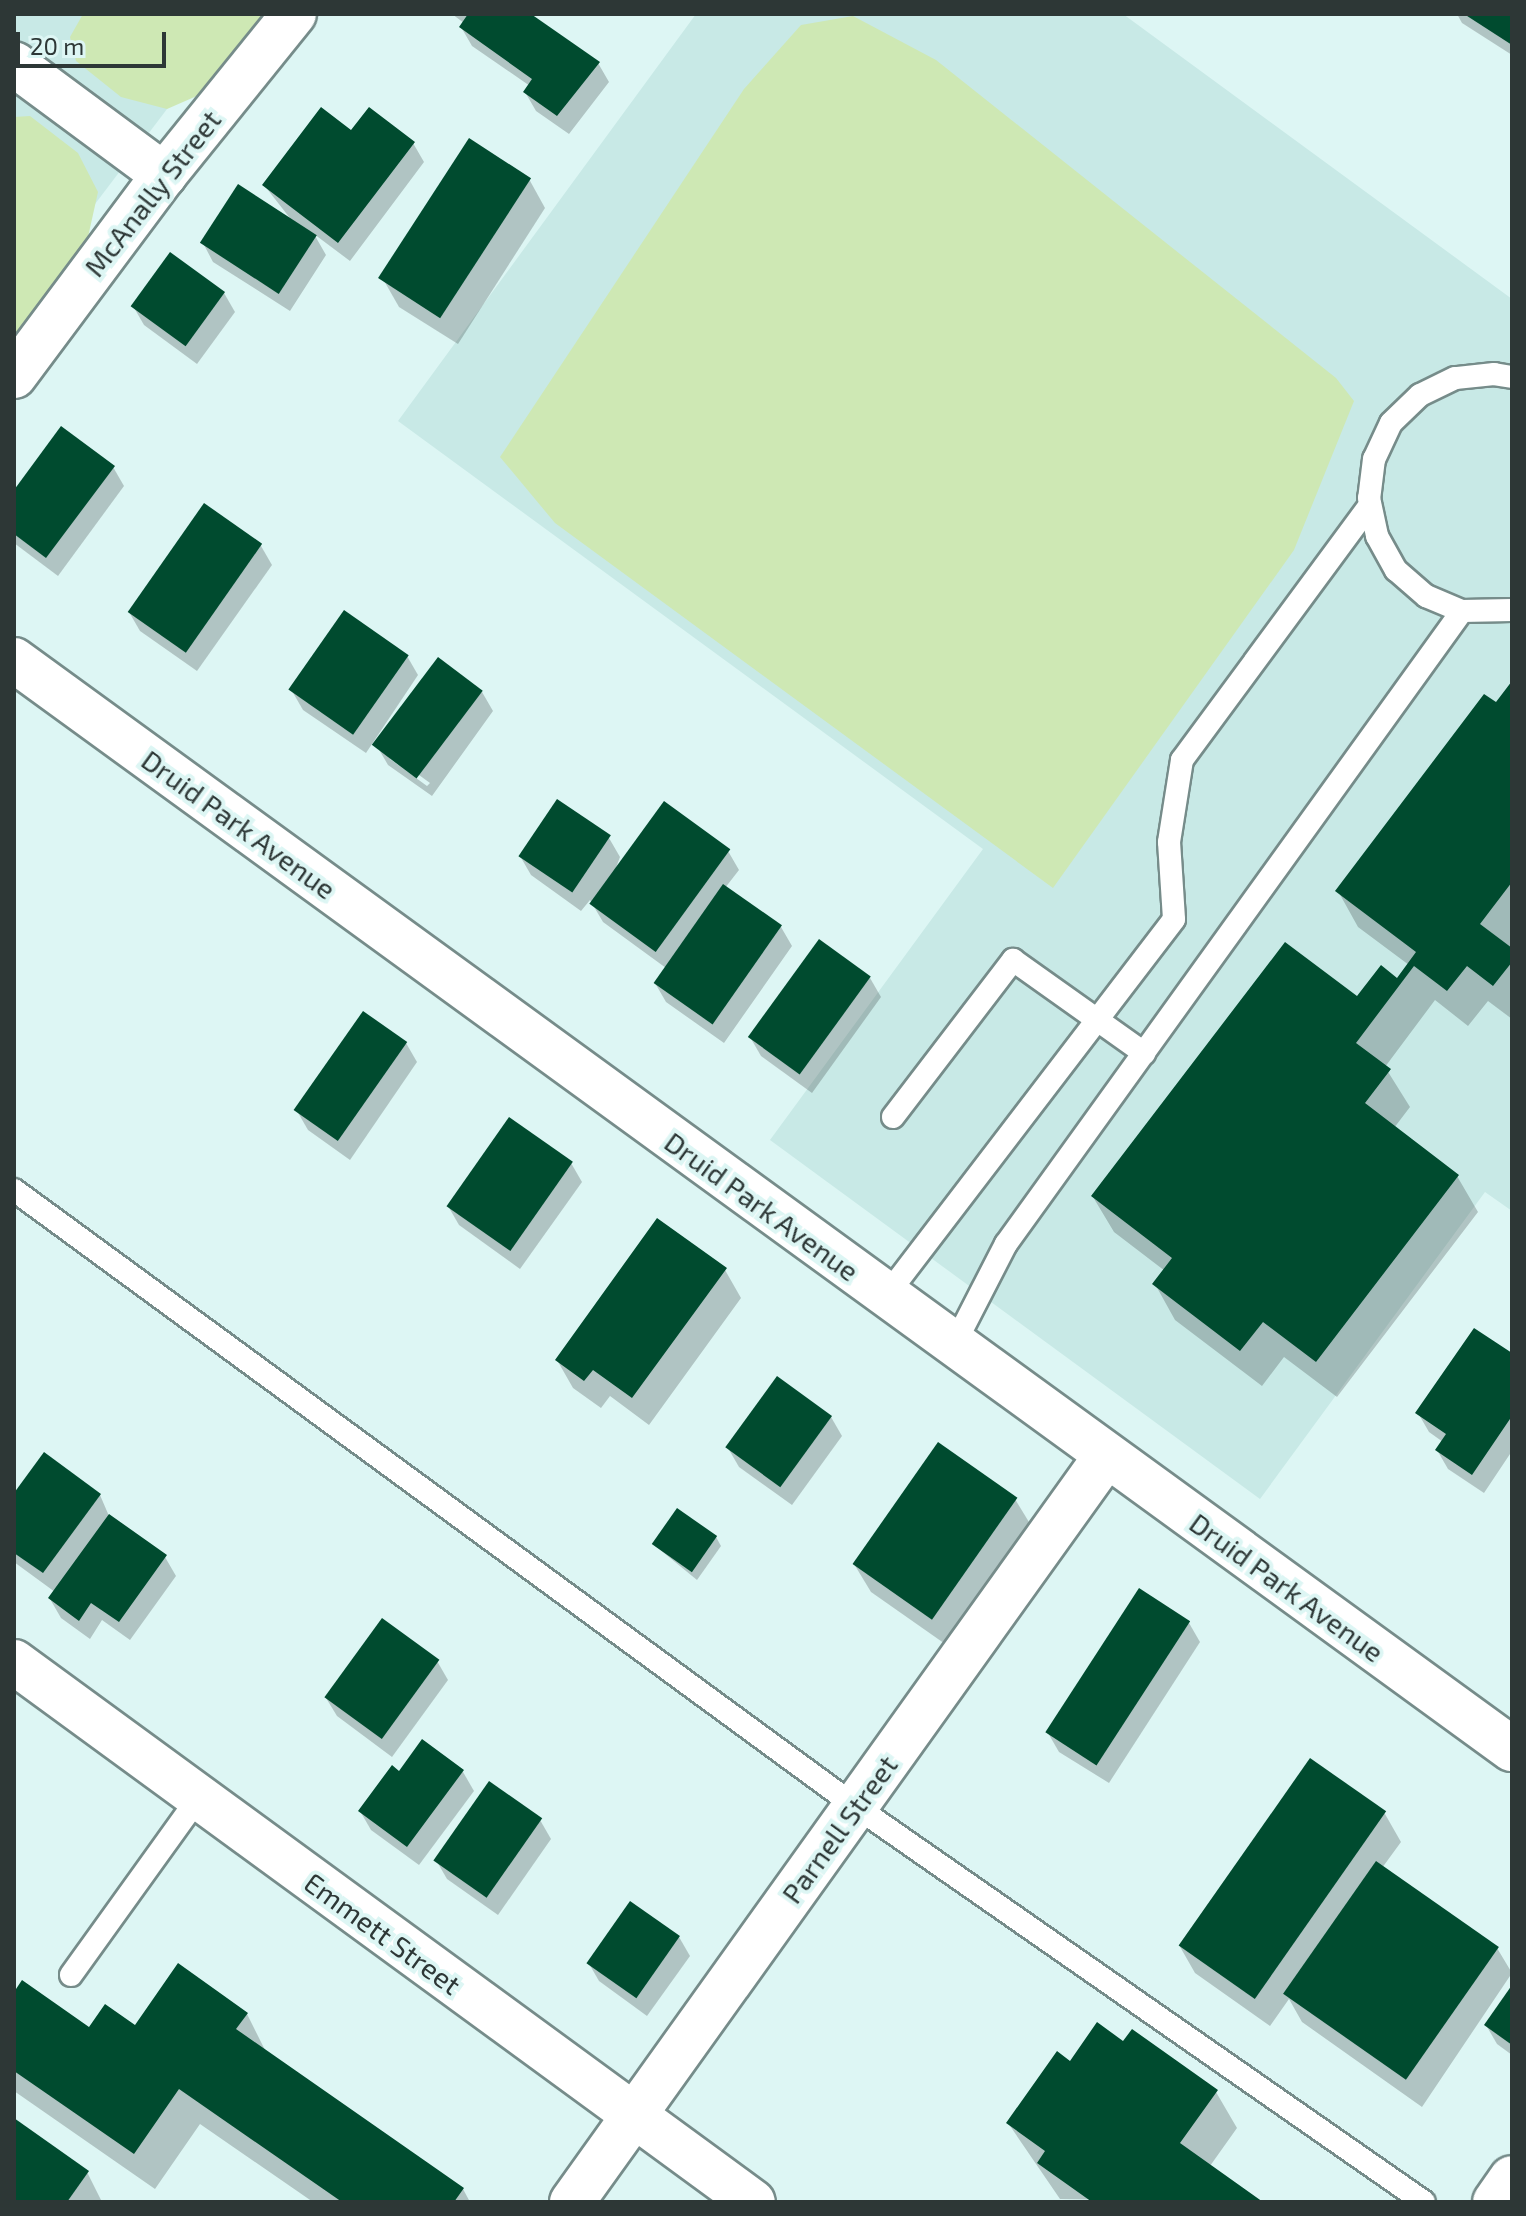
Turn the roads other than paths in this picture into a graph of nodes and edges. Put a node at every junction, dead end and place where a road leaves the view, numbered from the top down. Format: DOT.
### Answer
graph roads {
  1 [pos="294,14"];
  2 [pos="14,64"];
  3 [pos="164,175"];
  4 [pos="14,376"];
  5 [pos="1512,377"];
  6 [pos="1370,505"];
  7 [pos="1512,610"];
  8 [pos="1462,611"];
  9 [pos="14,660"];
  10 [pos="1096,1020"];
  11 [pos="1144,1053"];
  12 [pos="893,1117"];
  13 [pos="14,1190"];
  14 [pos="886,1296"];
  15 [pos="954,1345"];
  16 [pos="1106,1456"];
  17 [pos="20,1680"];
  18 [pos="1512,1749"];
  19 [pos="198,1798"];
  20 [pos="855,1806"];
  21 [pos="71,1975"];
  22 [pos="634,2115"];
  23 [pos="1512,2178"];
  24 [pos="572,2202"];
  25 [pos="753,2202"];
  26 [pos="1424,2202"];
  27 [pos="1495,2202"];
  1 -- 3 [label="street, McAnally Street"];
  2 -- 3 [label="street"];
  3 -- 4 [label="street, McAnally Street"];
  5 -- 6 [label="lane"];
  6 -- 8 [label="lane"];
  6 -- 10 [label="lane"];
  7 -- 8 [label="lane"];
  8 -- 11 [label="lane"];
  9 -- 14 [label="street, Druid Park Avenue"];
  10 -- 11 [label="lane"];
  10 -- 12 [label="lane"];
  10 -- 14 [label="lane"];
  11 -- 15 [label="lane"];
  13 -- 20 [label="lane"];
  14 -- 15 [label="street, Druid Park Avenue"];
  15 -- 16 [label="street, Druid Park Avenue"];
  16 -- 18 [label="street, Druid Park Avenue"];
  16 -- 20 [label="street, Parnell Street"];
  17 -- 19 [label="street, Emmett Street"];
  19 -- 21 [label="lane"];
  19 -- 22 [label="street, Emmett Street"];
  20 -- 22 [label="street, Parnell Street"];
  20 -- 26 [label="lane"];
  22 -- 24 [label="street, Parnell Street"];
  22 -- 25 [label="street, Emmett Street"];
  23 -- 27 [label="street"];
}
